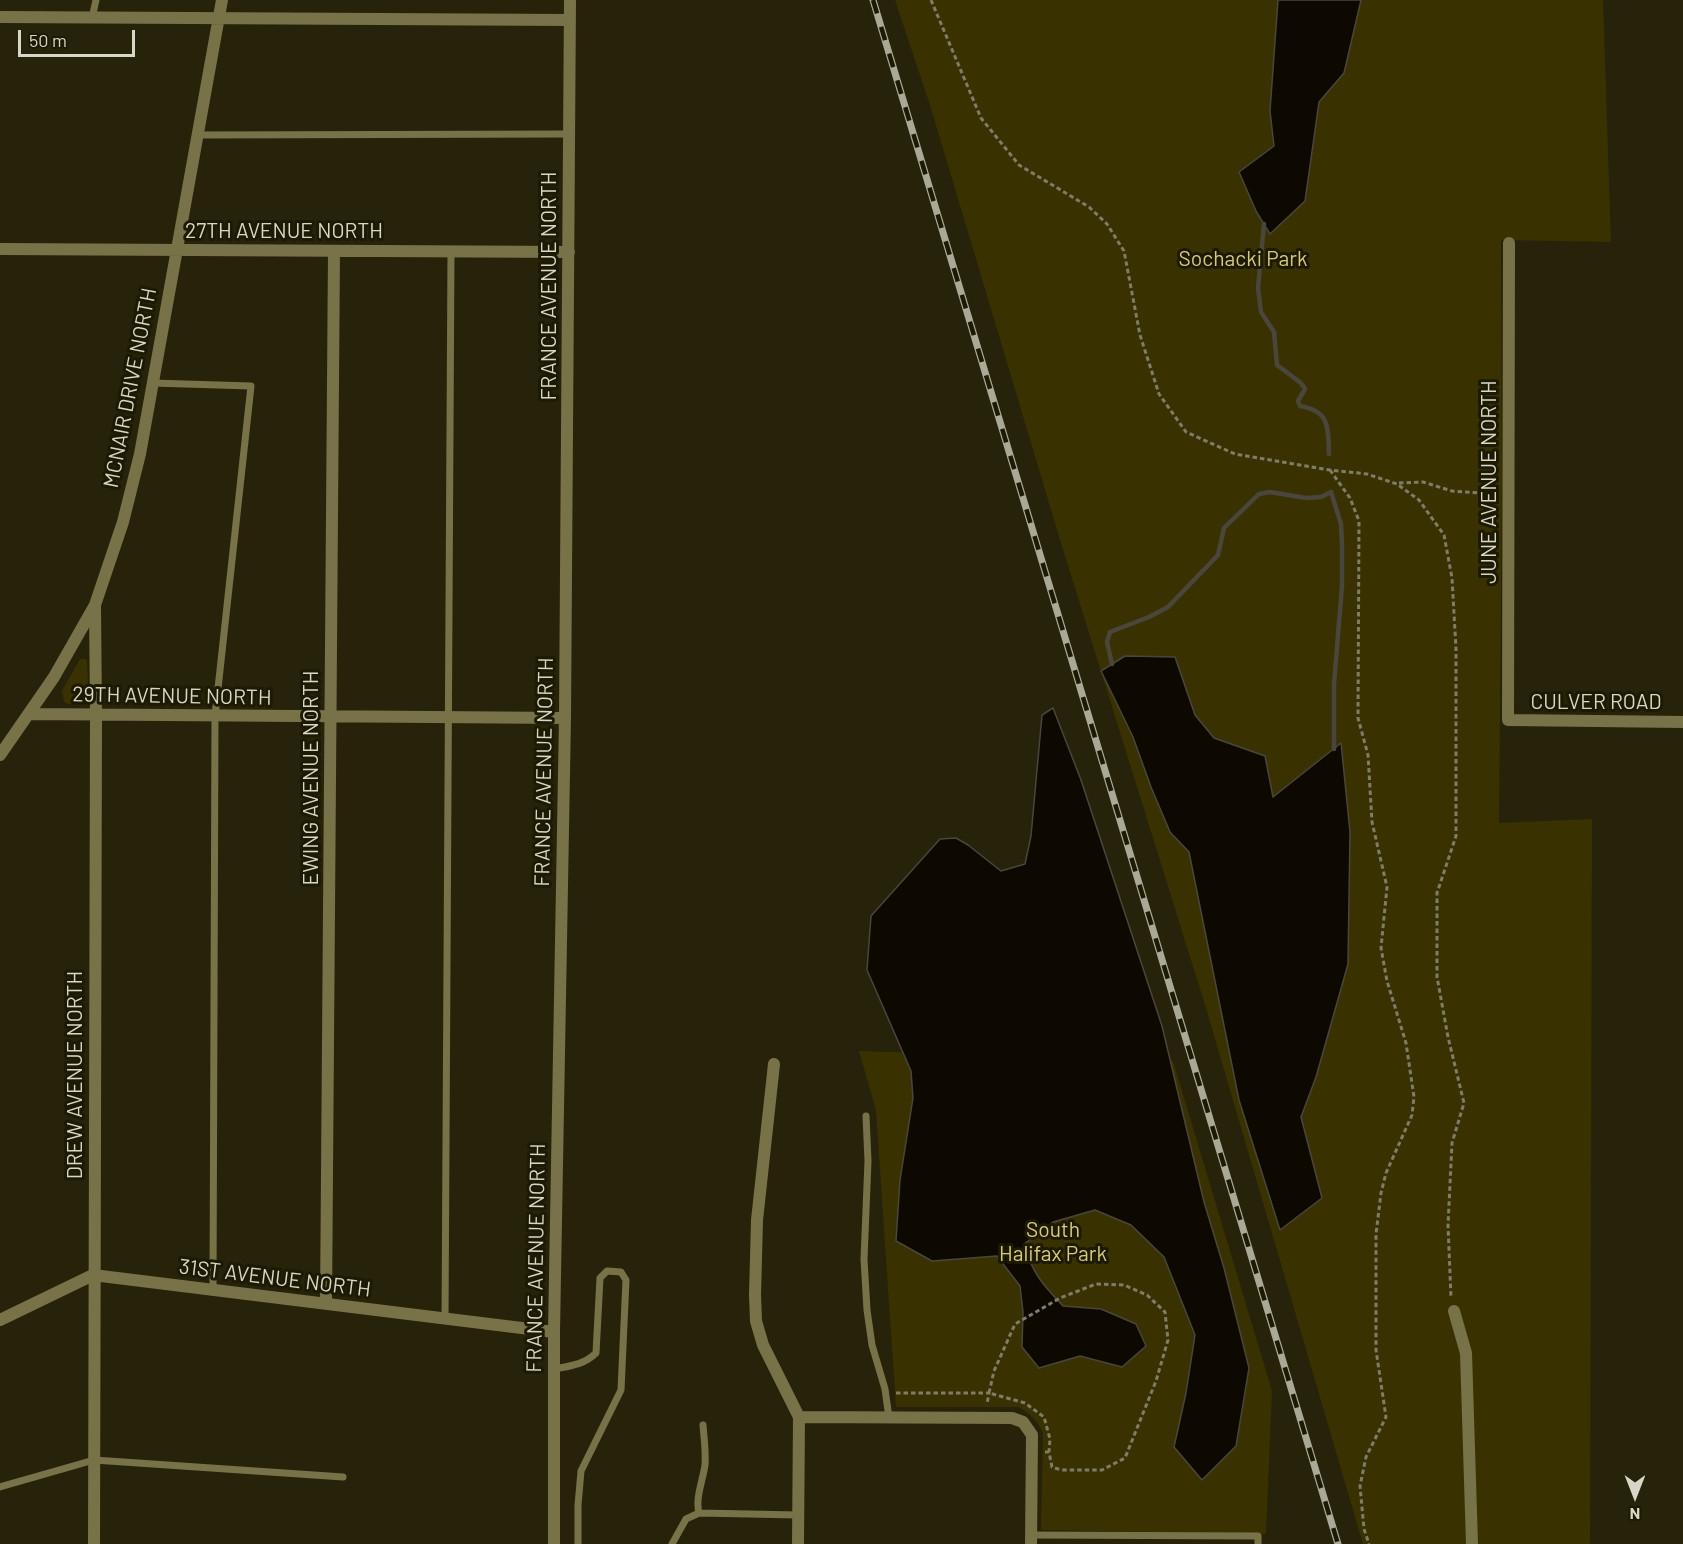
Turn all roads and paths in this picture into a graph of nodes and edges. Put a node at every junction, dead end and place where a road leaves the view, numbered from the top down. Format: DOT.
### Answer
graph roads {
  1 [pos="96,0"];
  2 [pos="222,0"];
  3 [pos="570,0"];
  4 [pos="931,0"];
  5 [pos="0,18"];
  6 [pos="92,18"];
  7 [pos="219,18"];
  8 [pos="570,20"];
  9 [pos="197,135"];
  10 [pos="569,135"];
  11 [pos="1509,243"];
  12 [pos="0,249"];
  13 [pos="176,250"];
  14 [pos="334,251"];
  15 [pos="451,252"];
  16 [pos="569,252"];
  17 [pos="152,383"];
  18 [pos="1330,470"];
  19 [pos="1397,484"];
  20 [pos="1509,494"];
  21 [pos="95,605"];
  22 [pos="30,714"];
  23 [pos="96,715"];
  24 [pos="214,716"];
  25 [pos="332,717"];
  26 [pos="449,717"];
  27 [pos="565,717"];
  28 [pos="1508,720"];
  29 [pos="1683,722"];
  30 [pos="0,755"];
  31 [pos="774,1064"];
  32 [pos="866,1116"];
  33 [pos="93,1275"];
  34 [pos="213,1289"];
  35 [pos="326,1304"];
  36 [pos="1454,1311"];
  37 [pos="445,1319"];
  38 [pos="0,1320"];
  39 [pos="554,1332"];
  40 [pos="554,1369"];
  41 [pos="885,1393"];
  42 [pos="989,1393"];
  43 [pos="799,1417"];
  44 [pos="889,1418"];
  45 [pos="985,1418"];
  46 [pos="703,1425"];
  47 [pos="1031,1452"];
  48 [pos="1049,1452"];
  49 [pos="94,1460"];
  50 [pos="343,1477"];
  51 [pos="0,1487"];
  52 [pos="699,1513"];
  53 [pos="798,1515"];
  54 [pos="1031,1540"];
  55 [pos="94,1544"];
  56 [pos="554,1544"];
  57 [pos="578,1544"];
  58 [pos="672,1544"];
  59 [pos="798,1544"];
  60 [pos="1258,1544"];
  61 [pos="1369,1544"];
  62 [pos="1472,1544"];
  1 -- 6 [label="lane"];
  2 -- 7 [label="street, MCNAIR DRIVE NORTH"];
  3 -- 8 [label="street, FRANCE AVENUE NORTH"];
  4 -- 18 [label="path"];
  5 -- 6 [label="street"];
  6 -- 7 [label="street"];
  7 -- 8 [label="street"];
  7 -- 9 [label="street, MCNAIR DRIVE NORTH"];
  8 -- 10 [label="street, FRANCE AVENUE NORTH"];
  9 -- 10 [label="lane"];
  9 -- 13 [label="street, MCNAIR DRIVE NORTH"];
  10 -- 16 [label="street, FRANCE AVENUE NORTH"];
  11 -- 20 [label="street, JUNE AVENUE NORTH"];
  12 -- 13 [label="street, 27TH AVENUE NORTH"];
  13 -- 14 [label="street, 27TH AVENUE NORTH"];
  13 -- 17 [label="street, MCNAIR DRIVE NORTH"];
  14 -- 15 [label="street, 27TH AVENUE NORTH"];
  14 -- 25 [label="street, EWING AVENUE NORTH"];
  15 -- 16 [label="street, 27TH AVENUE NORTH"];
  15 -- 26 [label="lane"];
  16 -- 27 [label="street, FRANCE AVENUE NORTH"];
  17 -- 21 [label="street, MCNAIR DRIVE NORTH"];
  17 -- 24 [label="lane"];
  18 -- 19 [label="path"];
  18 -- 61 [label="path"];
  19 -- 20 [label="path"];
  19 -- 36 [label="path"];
  20 -- 28 [label="street, JUNE AVENUE NORTH"];
  21 -- 22 [label="street, MCNAIR DRIVE NORTH"];
  21 -- 23 [label="street, DREW AVENUE NORTH"];
  22 -- 23 [label="street, 29TH AVENUE NORTH"];
  22 -- 30 [label="street, MCNAIR DRIVE NORTH"];
  23 -- 24 [label="street, 29TH AVENUE NORTH"];
  23 -- 33 [label="street, DREW AVENUE NORTH"];
  24 -- 25 [label="street, 29TH AVENUE NORTH"];
  24 -- 34 [label="lane"];
  25 -- 26 [label="street, 29TH AVENUE NORTH"];
  25 -- 35 [label="street, EWING AVENUE NORTH"];
  26 -- 27 [label="street, 29TH AVENUE NORTH"];
  26 -- 37 [label="lane"];
  27 -- 39 [label="street, FRANCE AVENUE NORTH"];
  28 -- 29 [label="street, CULVER ROAD"];
  31 -- 43 [label="street"];
  32 -- 41 [label="lane"];
  33 -- 34 [label="street, 31ST AVENUE NORTH"];
  33 -- 38 [label="street"];
  33 -- 49 [label="street, DREW AVENUE NORTH"];
  34 -- 35 [label="street, 31ST AVENUE NORTH"];
  35 -- 37 [label="street, 31ST AVENUE NORTH"];
  36 -- 62 [label="street"];
  37 -- 39 [label="street, 31ST AVENUE NORTH"];
  39 -- 40 [label="street, FRANCE AVENUE NORTH"];
  40 -- 56 [label="street, FRANCE AVENUE NORTH"];
  40 -- 57 [label="lane"];
  41 -- 42 [label="path"];
  41 -- 44 [label="lane"];
  42 -- 45 [label="path"];
  42 -- 48 [label="path"];
  42 -- 48 [label="path"];
  43 -- 44 [label="street"];
  43 -- 53 [label="street"];
  44 -- 45 [label="street"];
  45 -- 47 [label="street"];
  46 -- 52 [label="lane"];
  47 -- 48 [label="path"];
  47 -- 54 [label="street"];
  49 -- 50 [label="lane"];
  49 -- 51 [label="lane"];
  49 -- 55 [label="street, DREW AVENUE NORTH"];
  52 -- 53 [label="lane"];
  52 -- 58 [label="lane"];
  53 -- 59 [label="street"];
  54 -- 60 [label="lane"];
}
